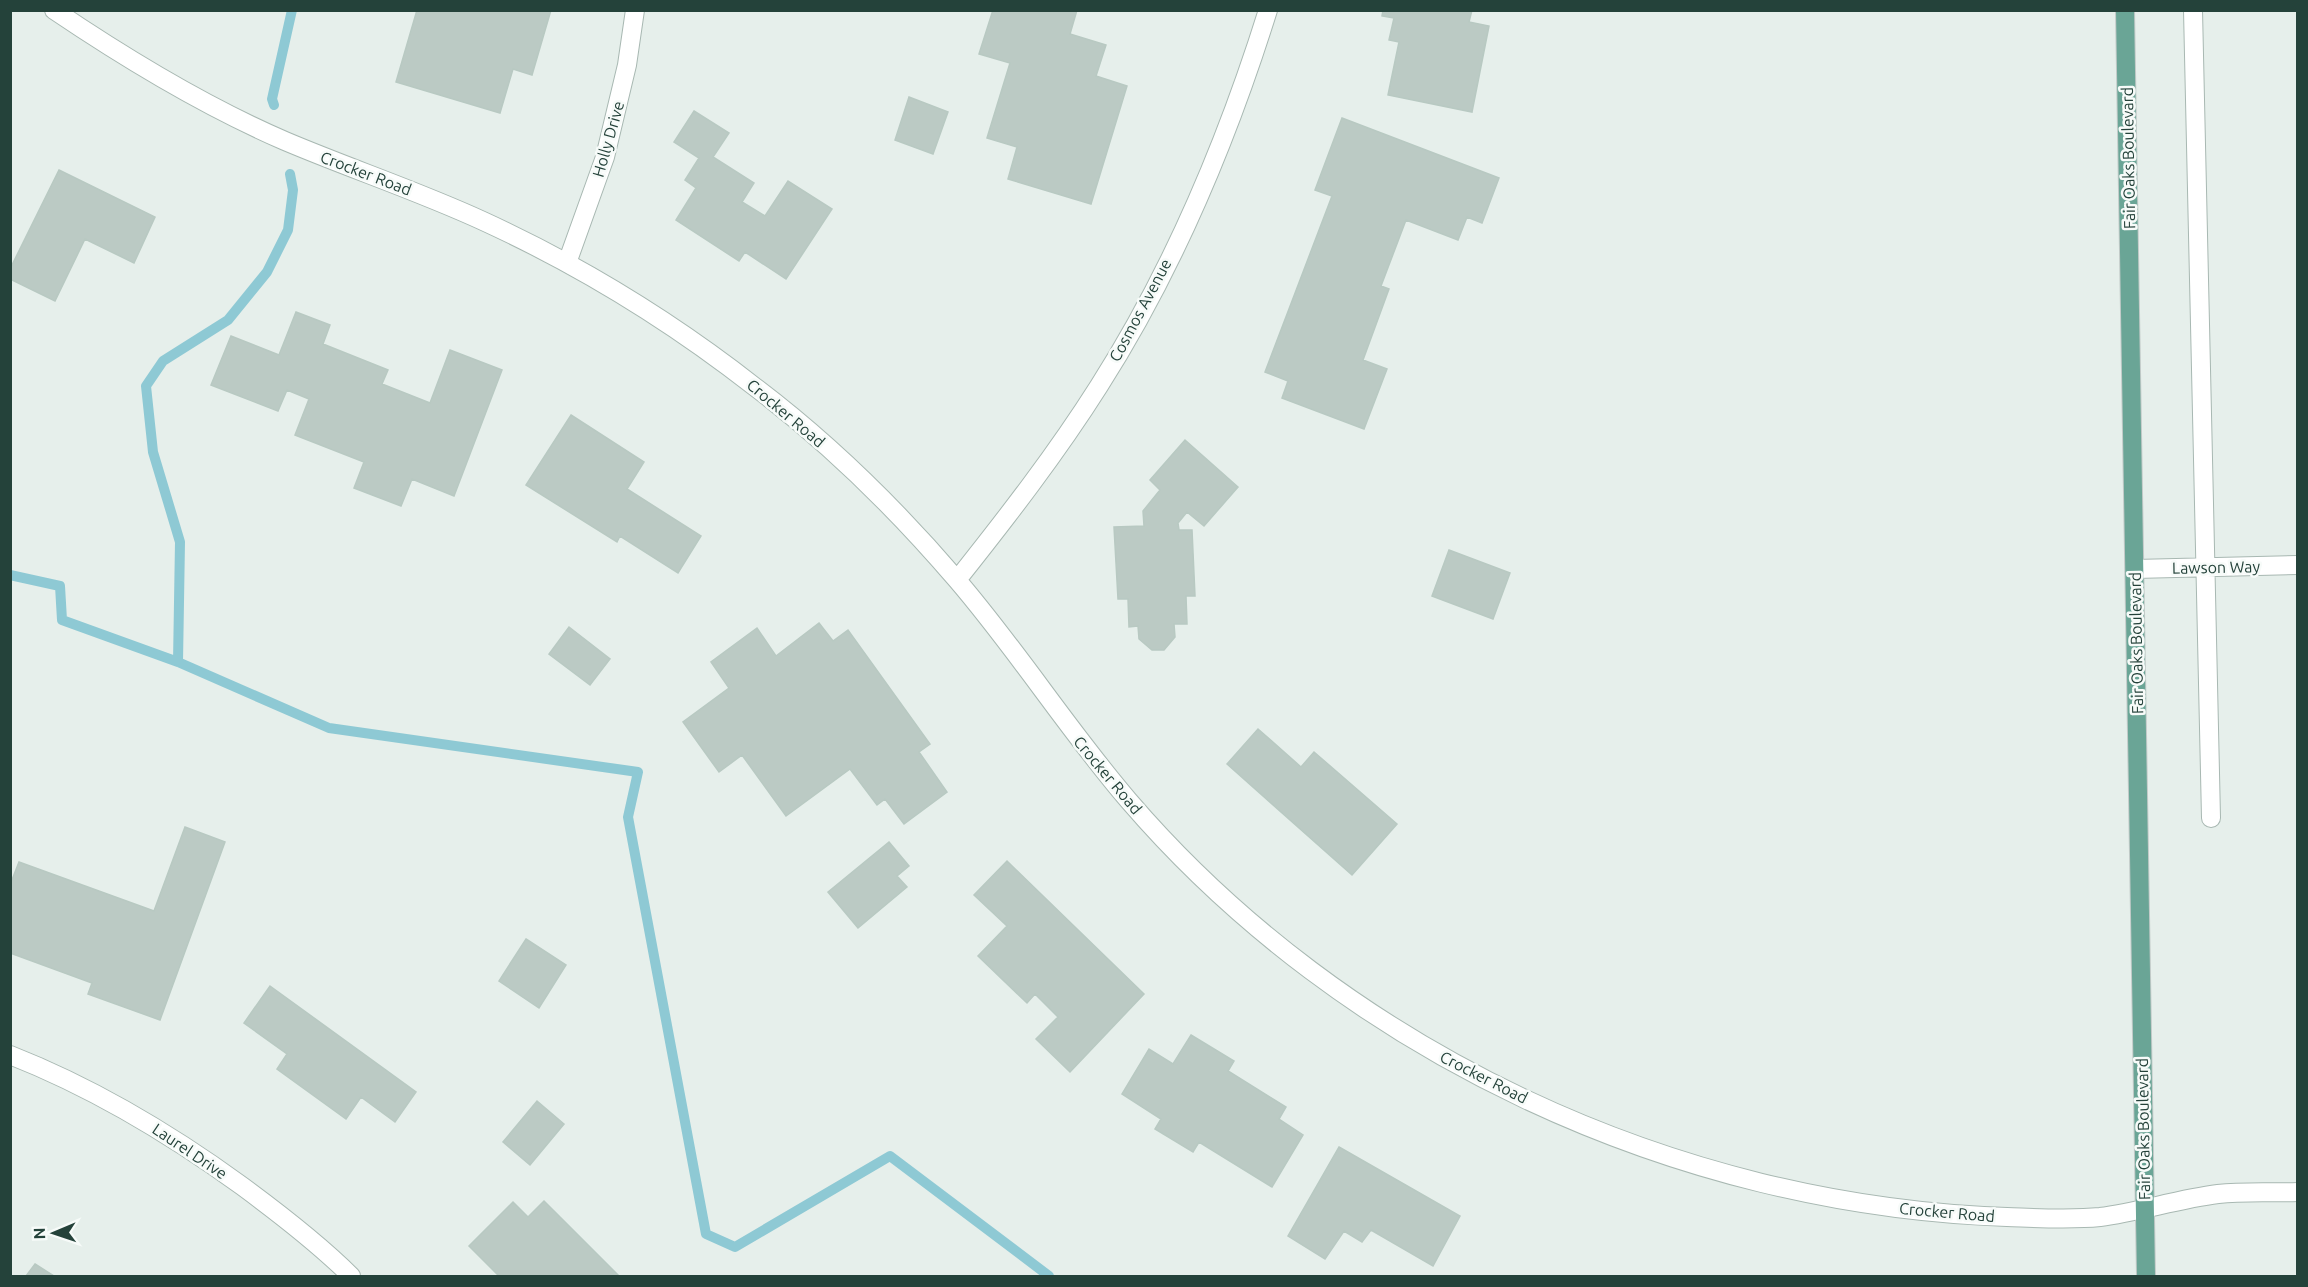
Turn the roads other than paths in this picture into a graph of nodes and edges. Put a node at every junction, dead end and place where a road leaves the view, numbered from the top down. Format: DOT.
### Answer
graph roads {
  1 [pos="54,10"];
  2 [pos="635,10"];
  3 [pos="1268,10"];
  4 [pos="2125,10"];
  5 [pos="2193,10"];
  6 [pos="567,263"];
  7 [pos="2298,565"];
  8 [pos="2205,566"];
  9 [pos="2135,569"];
  10 [pos="957,580"];
  11 [pos="2211,818"];
  12 [pos="10,1055"];
  13 [pos="2298,1192"];
  14 [pos="2145,1208"];
  15 [pos="351,1276"];
  16 [pos="2146,1276"];
  1 -- 6 [label="street, Crocker Road"];
  2 -- 6 [label="street, Holly Drive"];
  3 -- 10 [label="street, Cosmos Avenue"];
  4 -- 9 [label="main road, Fair Oaks Boulevard"];
  5 -- 8 [label="street"];
  6 -- 10 [label="street, Crocker Road"];
  7 -- 8 [label="street, Lawson Way"];
  8 -- 9 [label="street, Lawson Way"];
  8 -- 11 [label="street"];
  9 -- 14 [label="main road, Fair Oaks Boulevard"];
  10 -- 14 [label="street, Crocker Road"];
  12 -- 15 [label="street, Laurel Drive"];
  13 -- 14 [label="street, Crocker Road"];
  14 -- 16 [label="main road, Fair Oaks Boulevard"];
}
